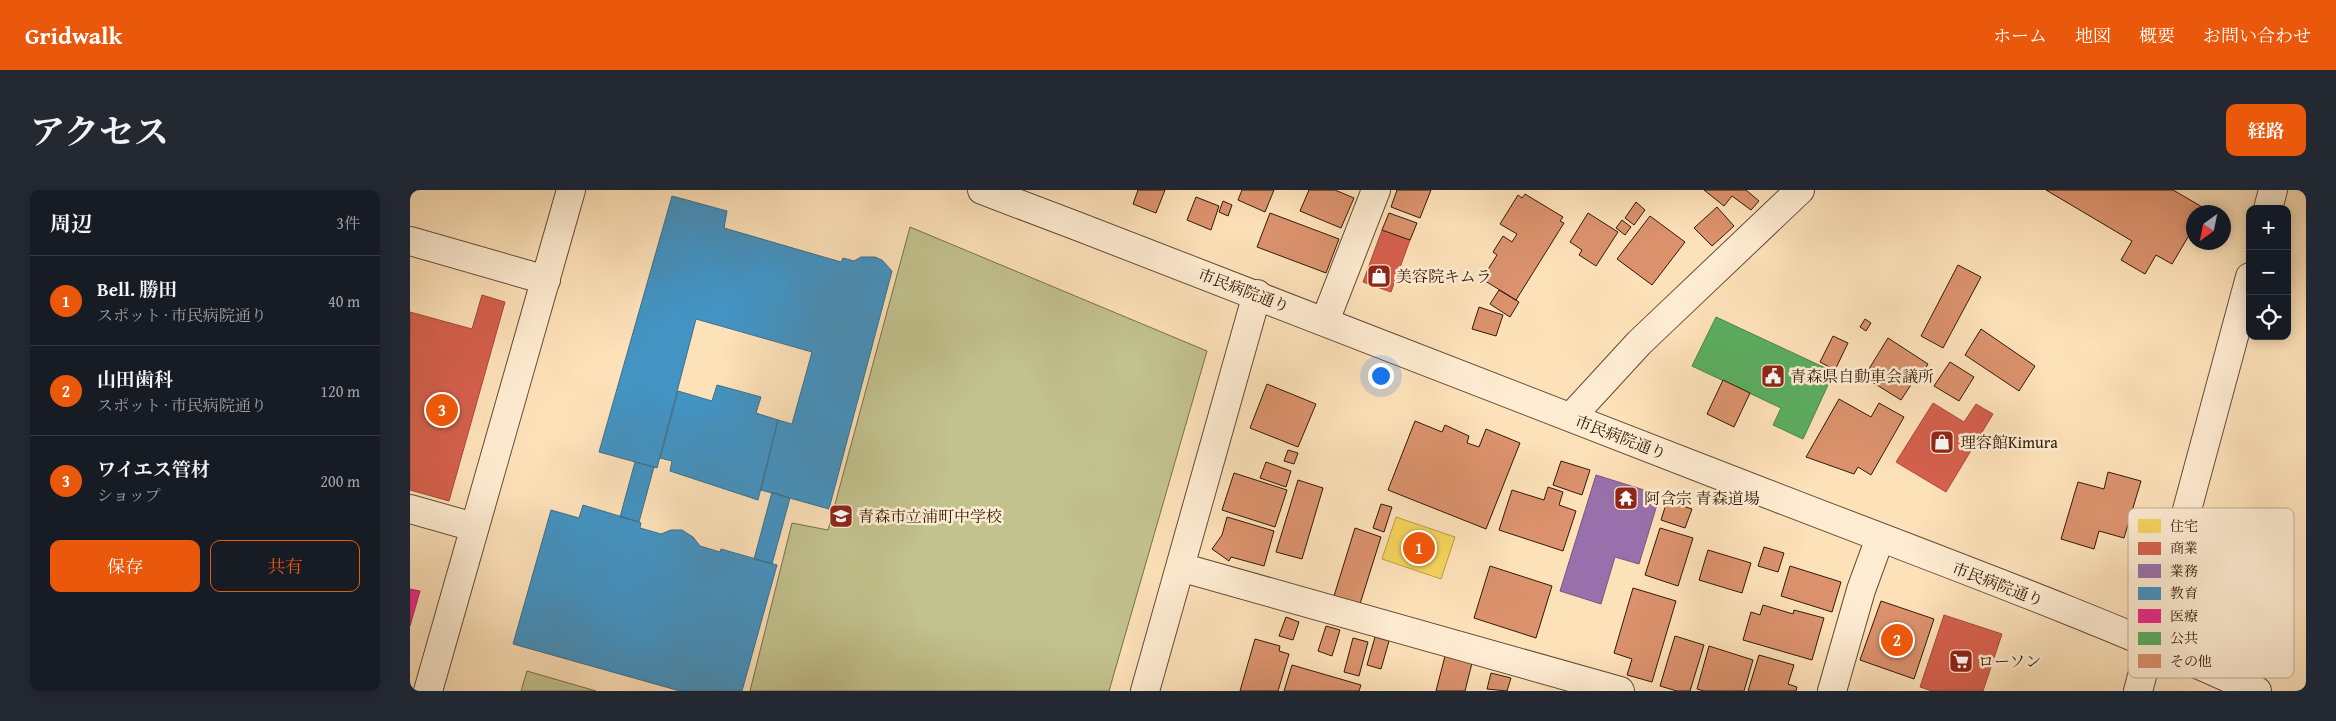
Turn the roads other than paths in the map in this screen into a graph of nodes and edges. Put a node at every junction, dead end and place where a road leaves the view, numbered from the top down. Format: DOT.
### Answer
graph roads {
  1 [pos="572,190"];
  2 [pos="982,190"];
  3 [pos="1376,190"];
  4 [pos="1800,190"];
  5 [pos="2274,190"];
  6 [pos="2269,205"];
  7 [pos="410,241"];
  8 [pos="546,280"];
  9 [pos="2246,292"];
  10 [pos="1257,294"];
  11 [pos="1325,322"];
  12 [pos="1571,417"];
  13 [pos="2188,508"];
  14 [pos="410,509"];
  15 [pos="474,527"];
  16 [pos="1880,538"];
  17 [pos="1180,566"];
  18 [pos="2128,635"];
  19 [pos="2142,678"];
  20 [pos="2228,678"];
  21 [pos="428,691"];
  22 [pos="1145,691"];
  23 [pos="1620,691"];
  24 [pos="1832,691"];
  25 [pos="2138,691"];
  26 [pos="2257,691"];
  1 -- 8 [label="street"];
  2 -- 10 [label="street, 市民病院通り"];
  3 -- 11 [label="street"];
  4 -- 12 [label="street"];
  5 -- 6 [label="street"];
  7 -- 8 [label="street"];
  8 -- 15 [label="street"];
  9 -- 13 [label="street"];
  10 -- 11 [label="street, 市民病院通り"];
  10 -- 17 [label="street"];
  11 -- 12 [label="street, 市民病院通り"];
  12 -- 16 [label="street, 市民病院通り"];
  14 -- 15 [label="street"];
  15 -- 21 [label="street"];
  16 -- 18 [label="street, 市民病院通り"];
  16 -- 24 [label="street"];
  17 -- 22 [label="street"];
  17 -- 23 [label="street"];
  19 -- 25 [label="street"];
  20 -- 26 [label="street, 市民病院通り"];
}
